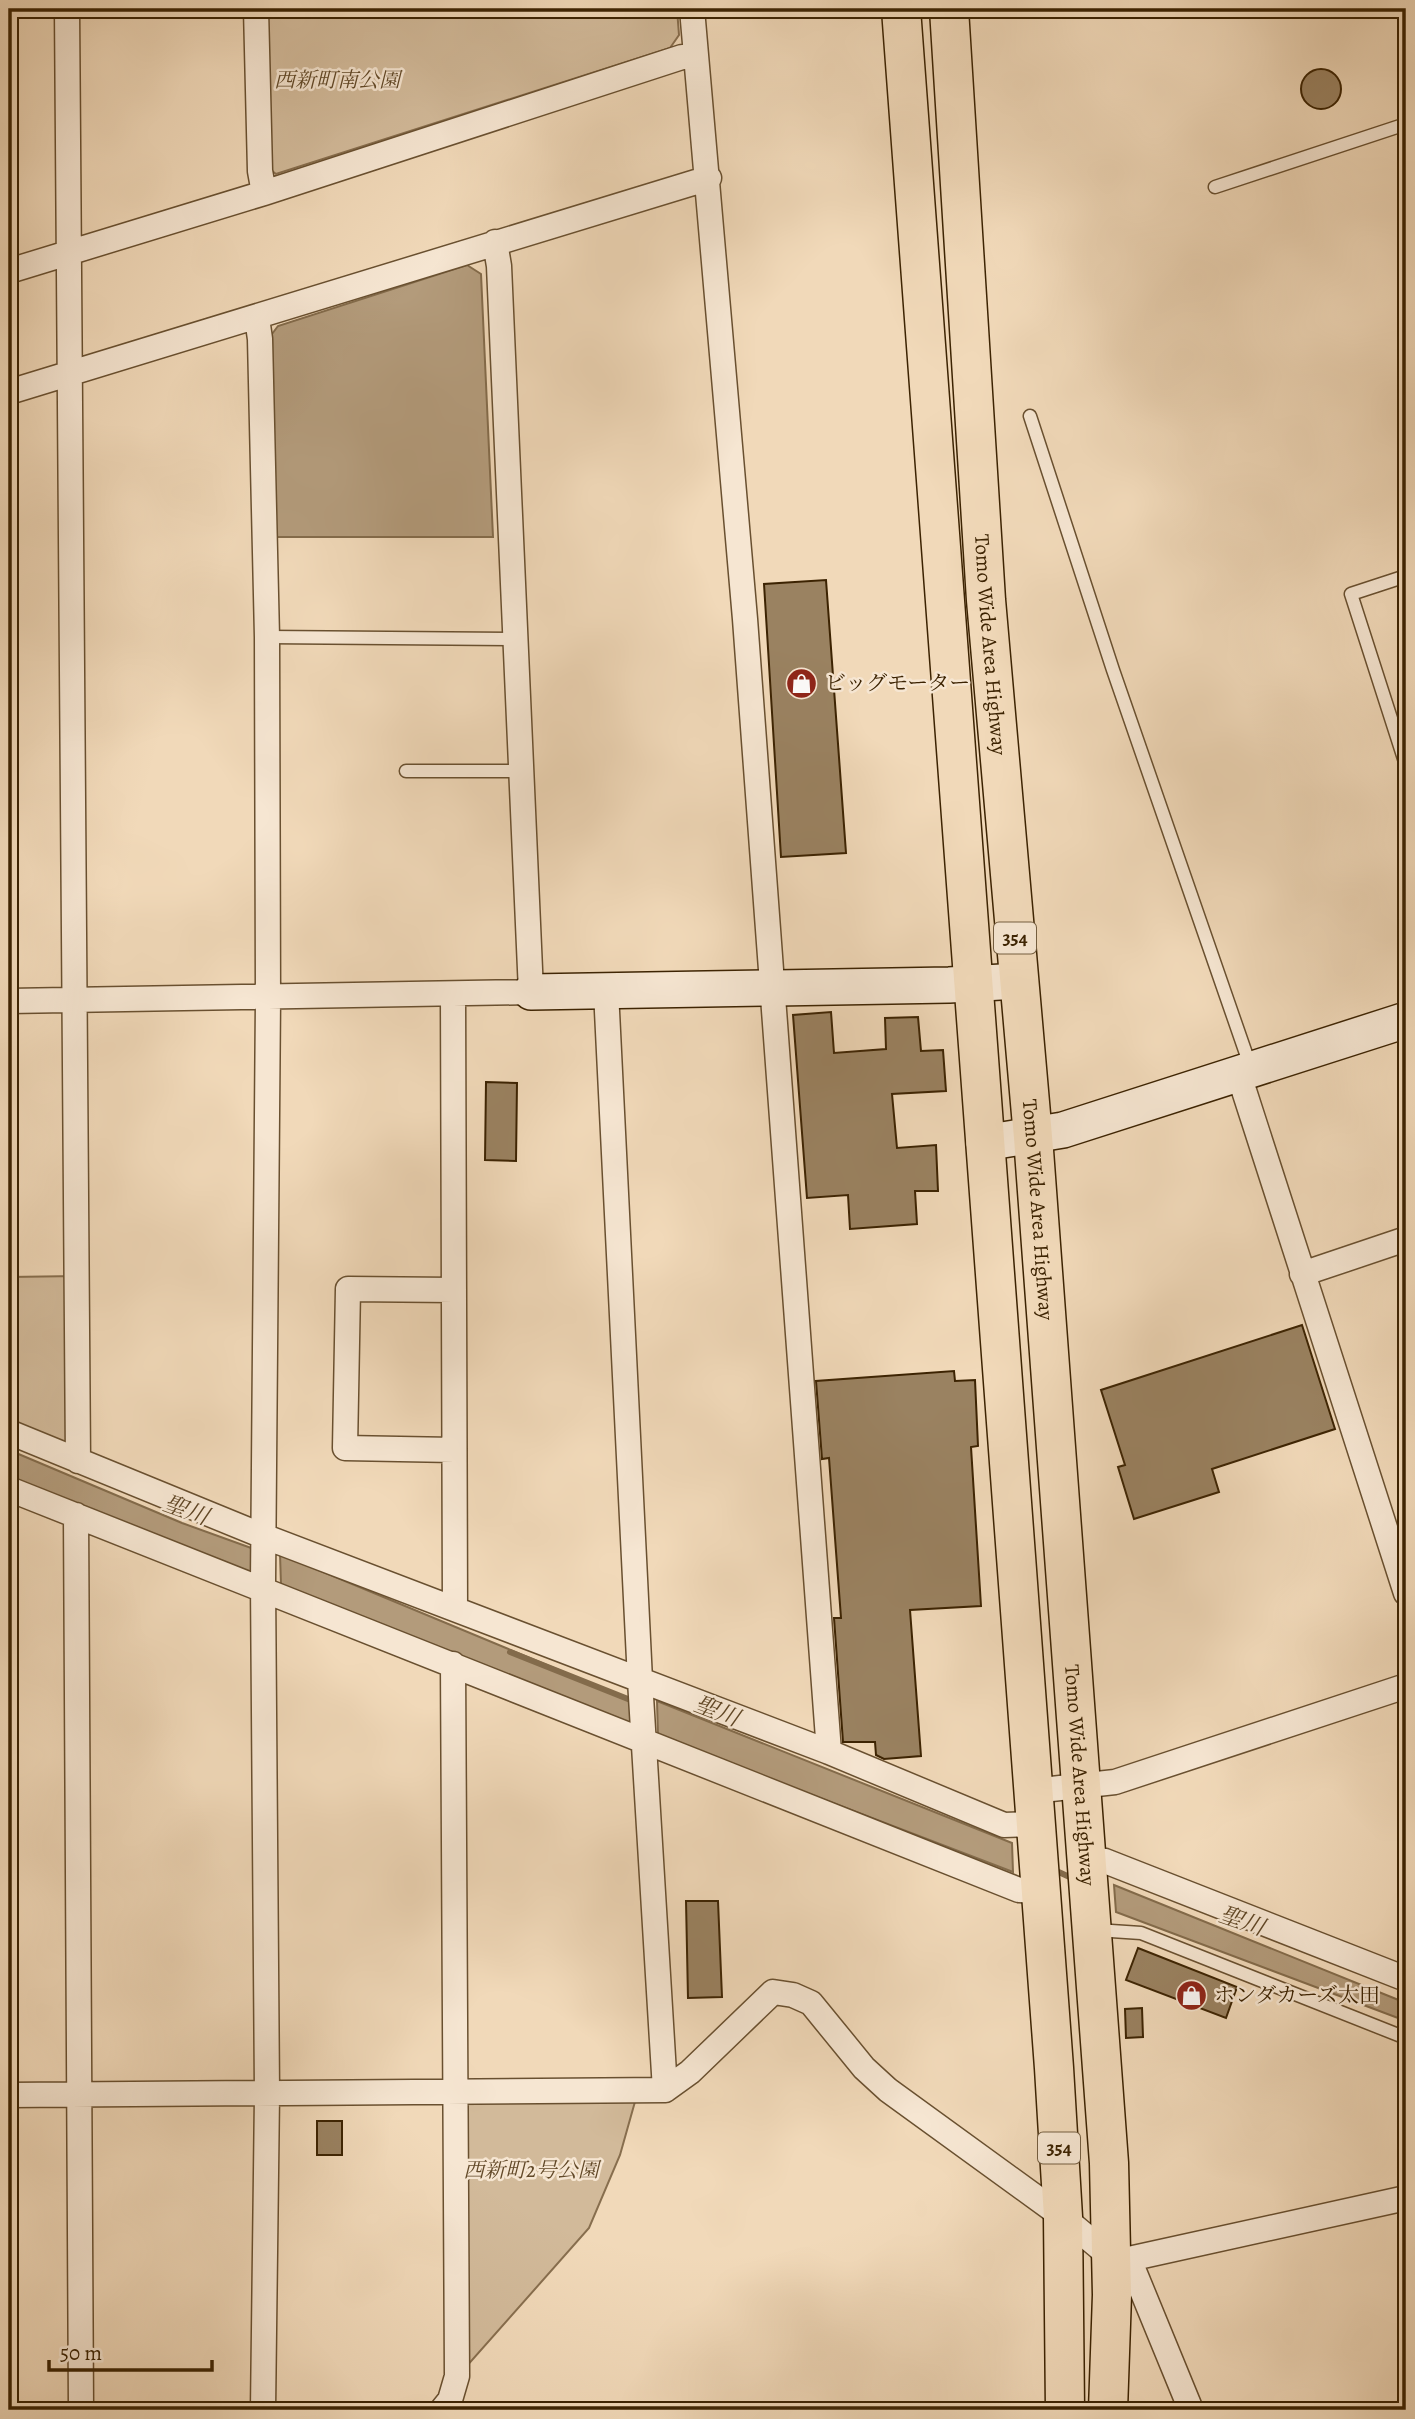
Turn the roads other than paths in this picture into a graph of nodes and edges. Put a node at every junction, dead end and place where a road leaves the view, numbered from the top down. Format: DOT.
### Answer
graph roads {
  1 [pos="67,9"];
  2 [pos="256,9"];
  3 [pos="692,9"];
  4 [pos="901,9"];
  5 [pos="949,9"];
  6 [pos="695,57"];
  7 [pos="1406,124"];
  8 [pos="709,178"];
  9 [pos="1215,187"];
  10 [pos="264,193"];
  11 [pos="495,242"];
  12 [pos="71,253"];
  13 [pos="9,271"];
  14 [pos="257,318"];
  15 [pos="71,375"];
  16 [pos="9,393"];
  17 [pos="1030,416"];
  18 [pos="1406,576"];
  19 [pos="267,636"];
  20 [pos="515,639"];
  21 [pos="1406,765"];
  22 [pos="406,771"];
  23 [pos="521,771"];
  24 [pos="1020,981"];
  25 [pos="971,984"];
  26 [pos="772,988"];
  27 [pos="606,991"];
  28 [pos="531,992"];
  29 [pos="453,994"];
  30 [pos="268,998"];
  31 [pos="9,1001"];
  32 [pos="75,1002"];
  33 [pos="1406,1020"];
  34 [pos="1244,1070"];
  35 [pos="1033,1137"];
  36 [pos="984,1143"];
  37 [pos="1406,1239"];
  38 [pos="1302,1274"];
  39 [pos="454,1290"];
  40 [pos="9,1432"];
  41 [pos="454,1450"];
  42 [pos="78,1461"];
  43 [pos="9,1489"];
  44 [pos="76,1515"];
  45 [pos="263,1539"];
  46 [pos="263,1586"];
  47 [pos="1406,1593"];
  48 [pos="455,1609"];
  49 [pos="453,1664"];
  50 [pos="640,1685"];
  51 [pos="1406,1686"];
  52 [pos="643,1735"];
  53 [pos="829,1752"];
  54 [pos="1081,1788"];
  55 [pos="1035,1821"];
  56 [pos="1086,1863"];
  57 [pos="1040,1889"];
  58 [pos="1091,1919"];
  59 [pos="1406,1979"];
  60 [pos="1406,2038"];
  61 [pos="665,2091"];
  62 [pos="453,2093"];
  63 [pos="267,2094"];
  64 [pos="9,2095"];
  65 [pos="78,2096"];
  66 [pos="1406,2198"];
  67 [pos="1063,2217"];
  68 [pos="1120,2259"];
  69 [pos="81,2410"];
  70 [pos="263,2410"];
  71 [pos="442,2410"];
  72 [pos="1065,2410"];
  73 [pos="1108,2410"];
  74 [pos="1191,2410"];
  1 -- 12 [label="street"];
  2 -- 10 [label="street"];
  3 -- 6 [label="street"];
  4 -- 25 [label="highway, Tomo Wide Area Highway / 354"];
  5 -- 24 [label="highway, Tomo Wide Area Highway / 354"];
  6 -- 8 [label="street"];
  6 -- 10 [label="street"];
  7 -- 9 [label="lane"];
  8 -- 11 [label="street"];
  8 -- 26 [label="street"];
  10 -- 12 [label="street"];
  11 -- 14 [label="street"];
  11 -- 20 [label="street"];
  12 -- 13 [label="street"];
  12 -- 15 [label="street"];
  14 -- 15 [label="street"];
  14 -- 19 [label="street"];
  15 -- 16 [label="street"];
  15 -- 32 [label="street"];
  17 -- 34 [label="lane"];
  18 -- 21 [label="lane"];
  19 -- 20 [label="lane"];
  19 -- 30 [label="street"];
  20 -- 23 [label="street"];
  22 -- 23 [label="lane"];
  23 -- 28 [label="street"];
  24 -- 25 [label="street"];
  24 -- 35 [label="highway, Tomo Wide Area Highway / 354"];
  25 -- 26 [label="street"];
  25 -- 36 [label="highway, Tomo Wide Area Highway / 354"];
  26 -- 27 [label="street"];
  26 -- 53 [label="street"];
  27 -- 28 [label="street"];
  27 -- 50 [label="street"];
  28 -- 29 [label="street"];
  29 -- 30 [label="street"];
  29 -- 39 [label="street"];
  30 -- 32 [label="street"];
  30 -- 45 [label="street"];
  31 -- 32 [label="street"];
  32 -- 42 [label="street"];
  33 -- 34 [label="street"];
  34 -- 35 [label="street"];
  34 -- 38 [label="street"];
  35 -- 36 [label="street"];
  35 -- 54 [label="highway, Tomo Wide Area Highway / 354"];
  36 -- 55 [label="highway, Tomo Wide Area Highway / 354"];
  37 -- 38 [label="street"];
  38 -- 47 [label="street"];
  39 -- 41 [label="street"];
  39 -- 41 [label="street"];
  40 -- 42 [label="street"];
  41 -- 48 [label="street"];
  42 -- 45 [label="street"];
  43 -- 44 [label="street"];
  44 -- 46 [label="street"];
  44 -- 65 [label="street"];
  45 -- 46 [label="street"];
  45 -- 48 [label="street"];
  46 -- 49 [label="street"];
  46 -- 63 [label="street"];
  48 -- 50 [label="street"];
  49 -- 52 [label="street"];
  49 -- 62 [label="street"];
  50 -- 52 [label="street"];
  50 -- 53 [label="street"];
  51 -- 54 [label="street"];
  52 -- 57 [label="street"];
  52 -- 61 [label="street"];
  53 -- 55 [label="street"];
  54 -- 55 [label="street"];
  54 -- 56 [label="highway, Tomo Wide Area Highway / 354"];
  55 -- 57 [label="highway, Tomo Wide Area Highway / 354"];
  56 -- 58 [label="highway, Tomo Wide Area Highway / 354"];
  56 -- 59 [label="street"];
  57 -- 67 [label="highway, Tomo Wide Area Highway / 354"];
  58 -- 60 [label="lane"];
  58 -- 68 [label="highway, Tomo Wide Area Highway / 354"];
  61 -- 62 [label="street"];
  61 -- 67 [label="street"];
  62 -- 63 [label="street"];
  62 -- 71 [label="street"];
  63 -- 65 [label="street"];
  63 -- 70 [label="street"];
  64 -- 65 [label="street"];
  65 -- 69 [label="street"];
  66 -- 68 [label="street"];
  67 -- 68 [label="street"];
  67 -- 72 [label="highway, Tomo Wide Area Highway / 354"];
  68 -- 73 [label="highway, Tomo Wide Area Highway / 354"];
  68 -- 74 [label="street"];
}
